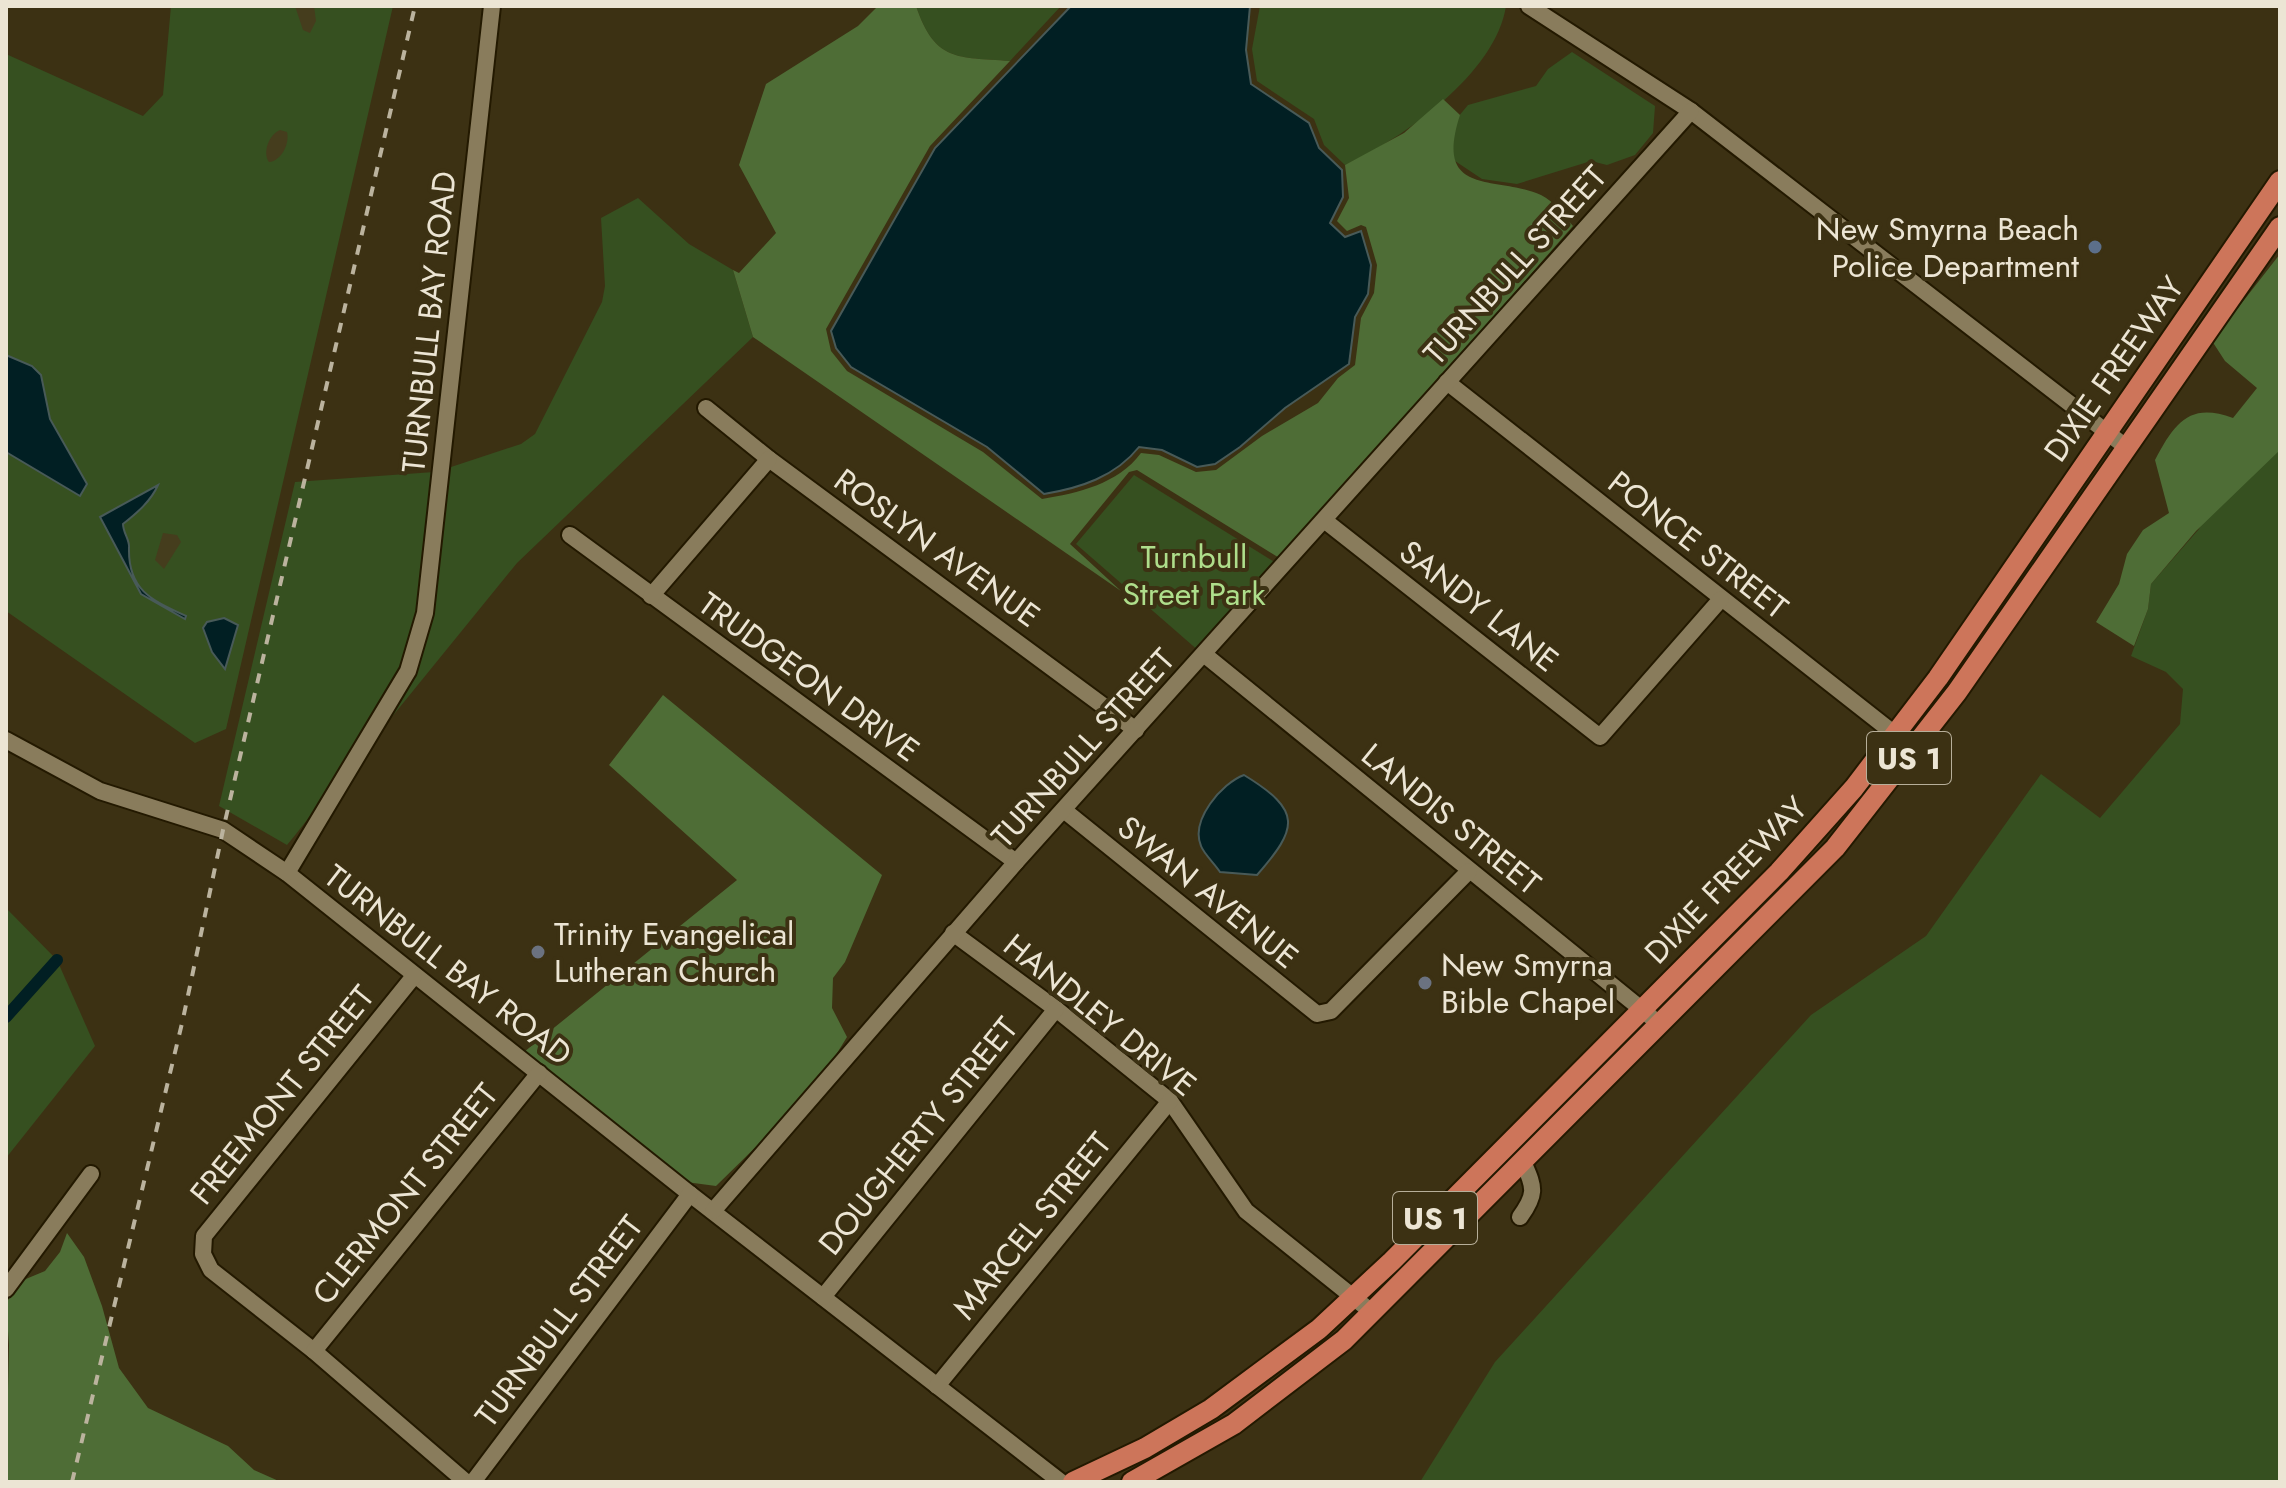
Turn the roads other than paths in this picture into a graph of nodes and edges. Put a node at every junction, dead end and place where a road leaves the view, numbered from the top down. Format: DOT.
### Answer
graph roads {
  1 [pos="492,6"];
  2 [pos="1529,6"];
  3 [pos="1691,111"];
  4 [pos="2280,181"];
  5 [pos="2280,227"];
  6 [pos="1447,382"];
  7 [pos="706,408"];
  8 [pos="2106,431"];
  9 [pos="2126,447"];
  10 [pos="769,459"];
  11 [pos="1324,520"];
  12 [pos="570,535"];
  13 [pos="651,596"];
  14 [pos="1721,599"];
  15 [pos="1205,655"];
  16 [pos="1136,730"];
  17 [pos="1895,735"];
  18 [pos="6,740"];
  19 [pos="1915,750"];
  20 [pos="1065,811"];
  21 [pos="1016,862"];
  22 [pos="1469,871"];
  23 [pos="287,873"];
  24 [pos="953,933"];
  25 [pos="414,976"];
  26 [pos="1056,1009"];
  27 [pos="1642,1010"];
  28 [pos="1662,1026"];
  29 [pos="539,1073"];
  30 [pos="1170,1101"];
  31 [pos="1524,1164"];
  32 [pos="91,1174"];
  33 [pos="690,1194"];
  34 [pos="713,1211"];
  35 [pos="1520,1217"];
  36 [pos="6,1289"];
  37 [pos="823,1297"];
  38 [pos="1354,1298"];
  39 [pos="1373,1313"];
  40 [pos="314,1351"];
  41 [pos="937,1386"];
  42 [pos="466,1482"];
  43 [pos="473,1482"];
  44 [pos="1061,1482"];
  45 [pos="1073,1482"];
  46 [pos="1132,1482"];
  1 -- 23 [label="street, TURNBULL BAY ROAD"];
  2 -- 3 [label="street"];
  3 -- 6 [label="street, TURNBULL STREET"];
  3 -- 8 [label="street"];
  4 -- 8 [label="main road, DIXIE FREEWAY / US 1"];
  5 -- 9 [label="main road, DIXIE FREEWAY / US 1"];
  6 -- 11 [label="street, TURNBULL STREET"];
  6 -- 14 [label="street, PONCE STREET"];
  7 -- 10 [label="street, ROSLYN AVENUE"];
  8 -- 9 [label="street"];
  8 -- 17 [label="main road, DIXIE FREEWAY / US 1"];
  9 -- 19 [label="main road, DIXIE FREEWAY / US 1"];
  10 -- 13 [label="street"];
  10 -- 16 [label="street, ROSLYN AVENUE"];
  11 -- 14 [label="street, SANDY LANE"];
  11 -- 15 [label="street, TURNBULL STREET"];
  12 -- 13 [label="street, TRUDGEON DRIVE"];
  13 -- 21 [label="street, TRUDGEON DRIVE"];
  14 -- 17 [label="street, PONCE STREET"];
  15 -- 16 [label="street, TURNBULL STREET"];
  15 -- 22 [label="street, LANDIS STREET"];
  16 -- 20 [label="street, TURNBULL STREET"];
  17 -- 19 [label="street, PONCE STREET"];
  17 -- 27 [label="main road, DIXIE FREEWAY / US 1"];
  18 -- 23 [label="street"];
  19 -- 28 [label="main road, DIXIE FREEWAY / US 1"];
  20 -- 21 [label="street, TURNBULL STREET"];
  20 -- 22 [label="street, SWAN AVENUE"];
  21 -- 24 [label="street, TURNBULL STREET"];
  22 -- 27 [label="street, LANDIS STREET"];
  23 -- 25 [label="street, TURNBULL BAY ROAD"];
  24 -- 26 [label="street, HANDLEY DRIVE"];
  24 -- 34 [label="street, TURNBULL STREET"];
  25 -- 29 [label="street, TURNBULL BAY ROAD"];
  25 -- 40 [label="street, FREEMONT STREET"];
  26 -- 30 [label="street, HANDLEY DRIVE"];
  26 -- 37 [label="street, DOUGHERTY STREET"];
  27 -- 28 [label="street, LANDIS STREET"];
  27 -- 38 [label="main road, DIXIE FREEWAY / US 1"];
  28 -- 31 [label="main road, DIXIE FREEWAY / US 1"];
  29 -- 33 [label="street, TURNBULL BAY ROAD"];
  29 -- 40 [label="street, CLERMONT STREET"];
  30 -- 38 [label="street, HANDLEY DRIVE"];
  30 -- 41 [label="street, MARCEL STREET"];
  31 -- 35 [label="street"];
  31 -- 39 [label="main road, DIXIE FREEWAY / US 1"];
  32 -- 36 [label="street"];
  33 -- 34 [label="street, TURNBULL BAY ROAD"];
  33 -- 43 [label="street, TURNBULL STREET"];
  34 -- 37 [label="street, TURNBULL BAY ROAD"];
  37 -- 41 [label="street, TURNBULL BAY ROAD"];
  38 -- 39 [label="street, HANDLEY DRIVE"];
  38 -- 45 [label="main road, DIXIE FREEWAY / US 1"];
  39 -- 46 [label="main road, DIXIE FREEWAY / US 1"];
  40 -- 42 [label="street"];
  41 -- 44 [label="street, TURNBULL BAY ROAD"];
}
